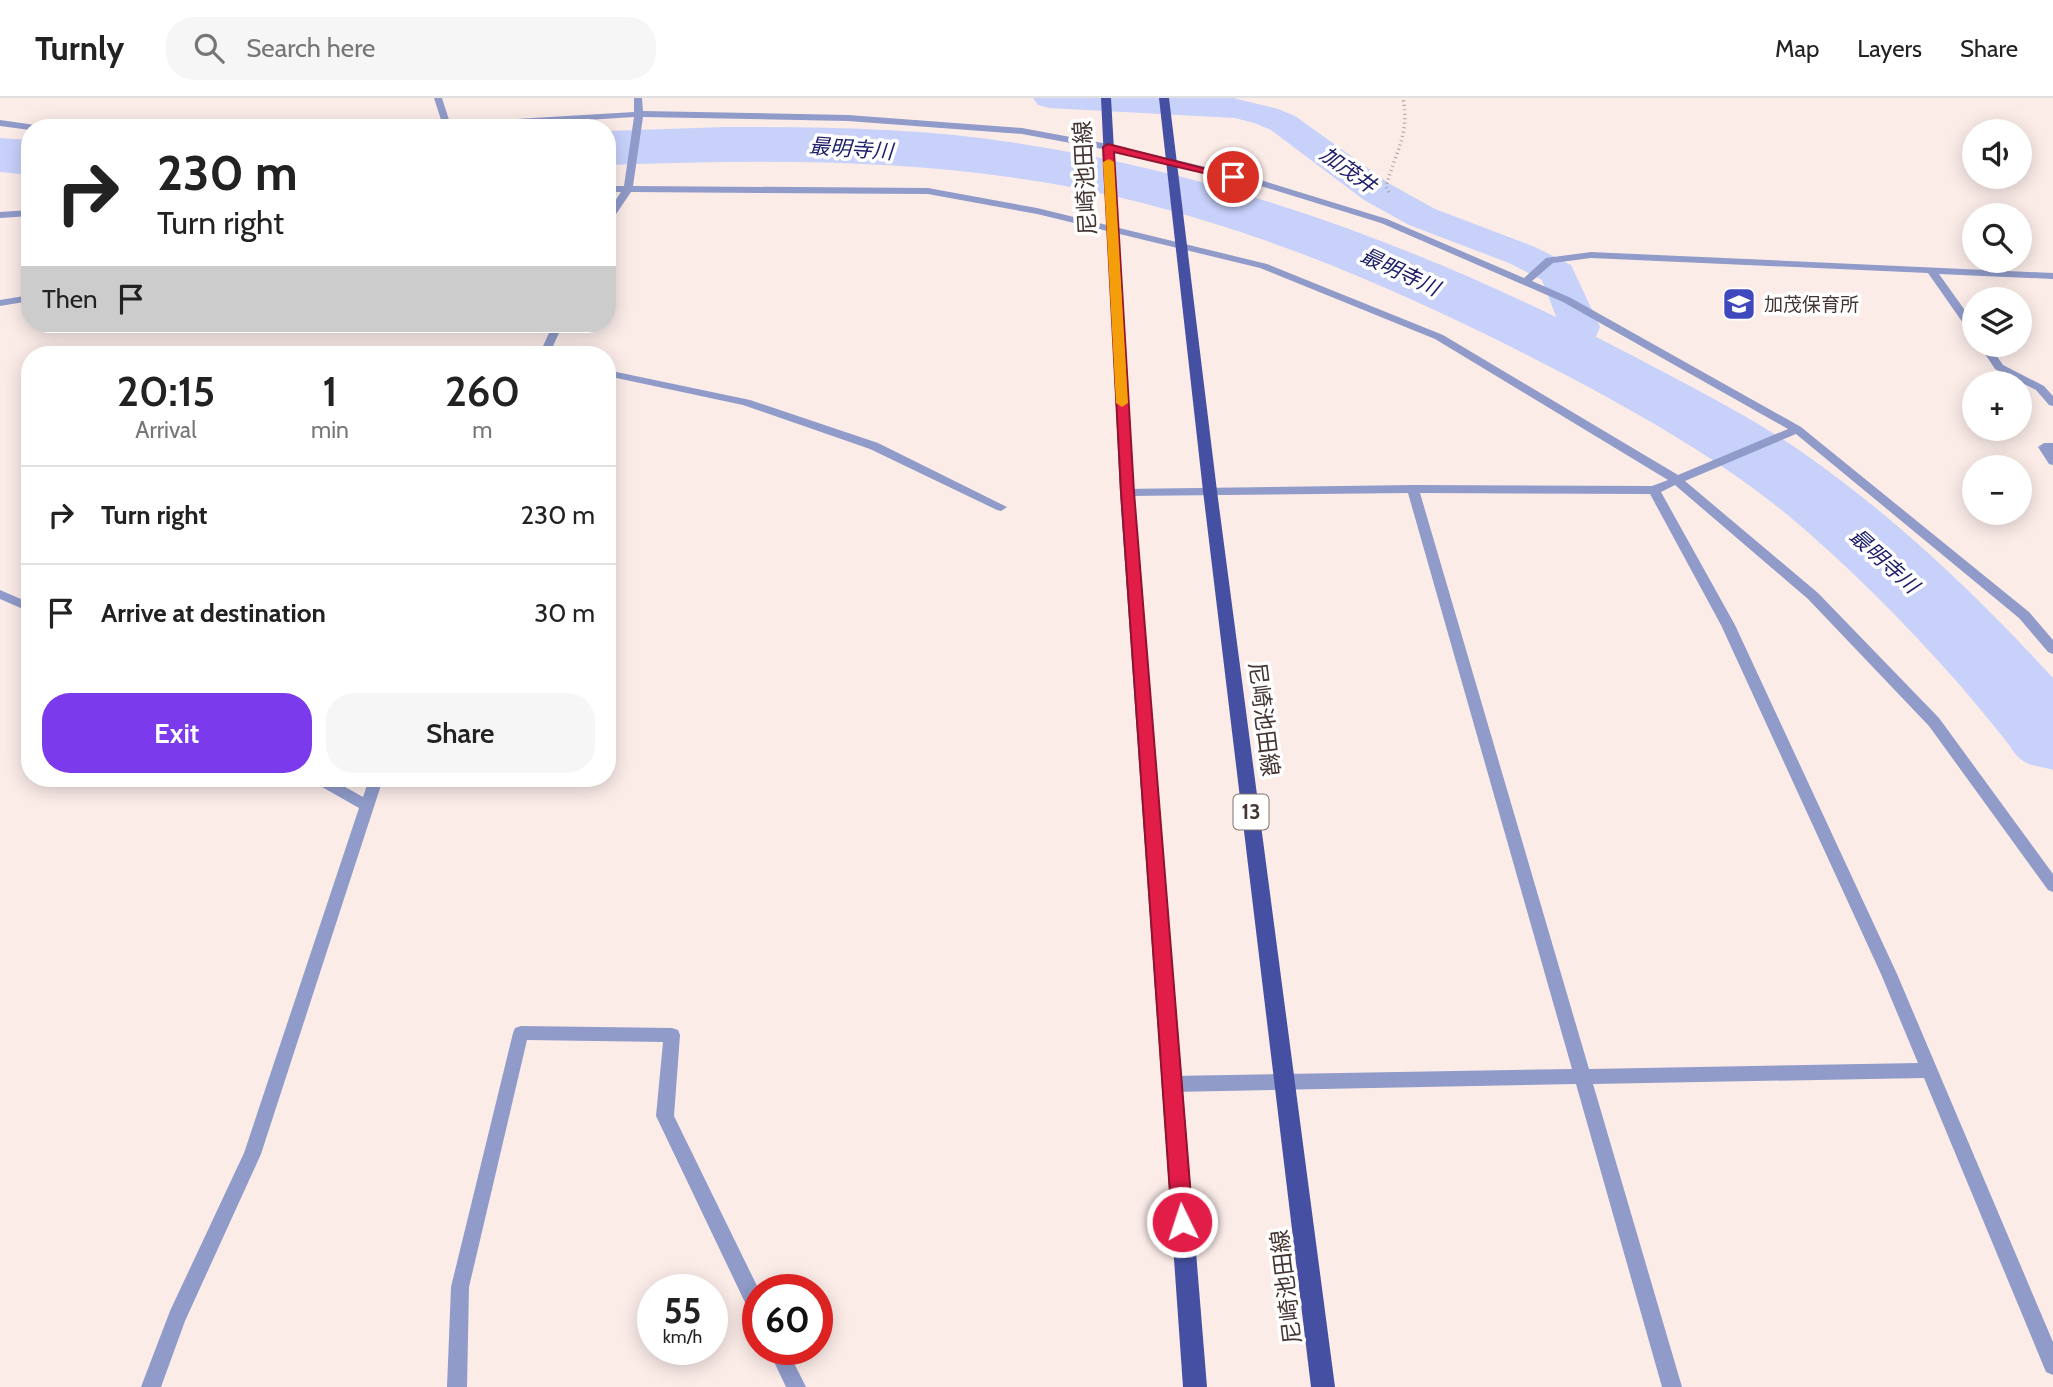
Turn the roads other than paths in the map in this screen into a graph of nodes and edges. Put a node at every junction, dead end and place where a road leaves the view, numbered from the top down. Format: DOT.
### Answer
graph roads {
  1 [pos="438,98"];
  2 [pos="638,98"];
  3 [pos="1106,98"];
  4 [pos="1164,98"];
  5 [pos="639,118"];
  6 [pos="445,119"];
  7 [pos="615,119"];
  8 [pos="0,123"];
  9 [pos="21,126"];
  10 [pos="1108,151"];
  11 [pos="1172,166"];
  12 [pos="629,184"];
  13 [pos="616,188"];
  14 [pos="616,206"];
  15 [pos="21,214"];
  16 [pos="0,215"];
  17 [pos="1112,226"];
  18 [pos="1180,242"];
  19 [pos="1931,270"];
  20 [pos="2053,275"];
  21 [pos="1525,282"];
  22 [pos="21,300"];
  23 [pos="0,303"];
  24 [pos="1962,314"];
  25 [pos="1992,357"];
  26 [pos="616,375"];
  27 [pos="2053,403"];
  28 [pos="1797,429"];
  29 [pos="2053,447"];
  30 [pos="2053,461"];
  31 [pos="1675,479"];
  32 [pos="1413,489"];
  33 [pos="1654,490"];
  34 [pos="1210,491"];
  35 [pos="1128,492"];
  36 [pos="1001,507"];
  37 [pos="0,594"];
  38 [pos="21,604"];
  39 [pos="2053,649"];
  40 [pos="334,787"];
  41 [pos="373,787"];
  42 [pos="367,806"];
  43 [pos="2053,886"];
  44 [pos="1929,1070"];
  45 [pos="1584,1074"];
  46 [pos="1286,1082"];
  47 [pos="1172,1084"];
  48 [pos="742,1275"];
  49 [pos="785,1365"];
  50 [pos="2053,1365"];
  51 [pos="151,1387"];
  52 [pos="457,1387"];
  53 [pos="796,1387"];
  54 [pos="1195,1387"];
  55 [pos="1323,1387"];
  56 [pos="1672,1387"];
  1 -- 6 [label="street"];
  2 -- 5 [label="street"];
  3 -- 10 [label="main road, 尼崎池田線"];
  4 -- 11 [label="main road, 尼崎池田線 / 13"];
  5 -- 7 [label="street"];
  5 -- 10 [label="street"];
  5 -- 12 [label="street"];
  8 -- 9 [label="street"];
  10 -- 11 [label="street"];
  10 -- 17 [label="main road, 尼崎池田線"];
  11 -- 18 [label="main road, 尼崎池田線 / 13"];
  11 -- 21 [label="street"];
  12 -- 13 [label="street"];
  12 -- 14 [label="street"];
  12 -- 17 [label="street"];
  15 -- 16 [label="street"];
  17 -- 18 [label="street"];
  17 -- 35 [label="main road, 尼崎池田線"];
  18 -- 31 [label="street"];
  18 -- 34 [label="main road, 尼崎池田線 / 13"];
  19 -- 20 [label="street"];
  19 -- 21 [label="street"];
  19 -- 24 [label="street"];
  21 -- 28 [label="street"];
  22 -- 23 [label="street"];
  25 -- 27 [label="street"];
  26 -- 36 [label="street"];
  28 -- 31 [label="street"];
  28 -- 39 [label="street"];
  29 -- 30 [label="street"];
  31 -- 33 [label="street"];
  31 -- 43 [label="street"];
  32 -- 33 [label="street"];
  32 -- 34 [label="street"];
  32 -- 45 [label="street"];
  33 -- 44 [label="street"];
  34 -- 35 [label="street"];
  34 -- 46 [label="main road, 尼崎池田線 / 13"];
  35 -- 47 [label="main road, 尼崎池田線"];
  37 -- 38 [label="street"];
  40 -- 42 [label="street"];
  41 -- 42 [label="street"];
  42 -- 51 [label="street"];
  44 -- 45 [label="street"];
  44 -- 50 [label="street"];
  45 -- 46 [label="street"];
  45 -- 56 [label="street"];
  46 -- 47 [label="street"];
  46 -- 55 [label="main road, 尼崎池田線 / 13"];
  47 -- 54 [label="main road, 尼崎池田線"];
  48 -- 52 [label="street"];
  49 -- 53 [label="street"];
}
